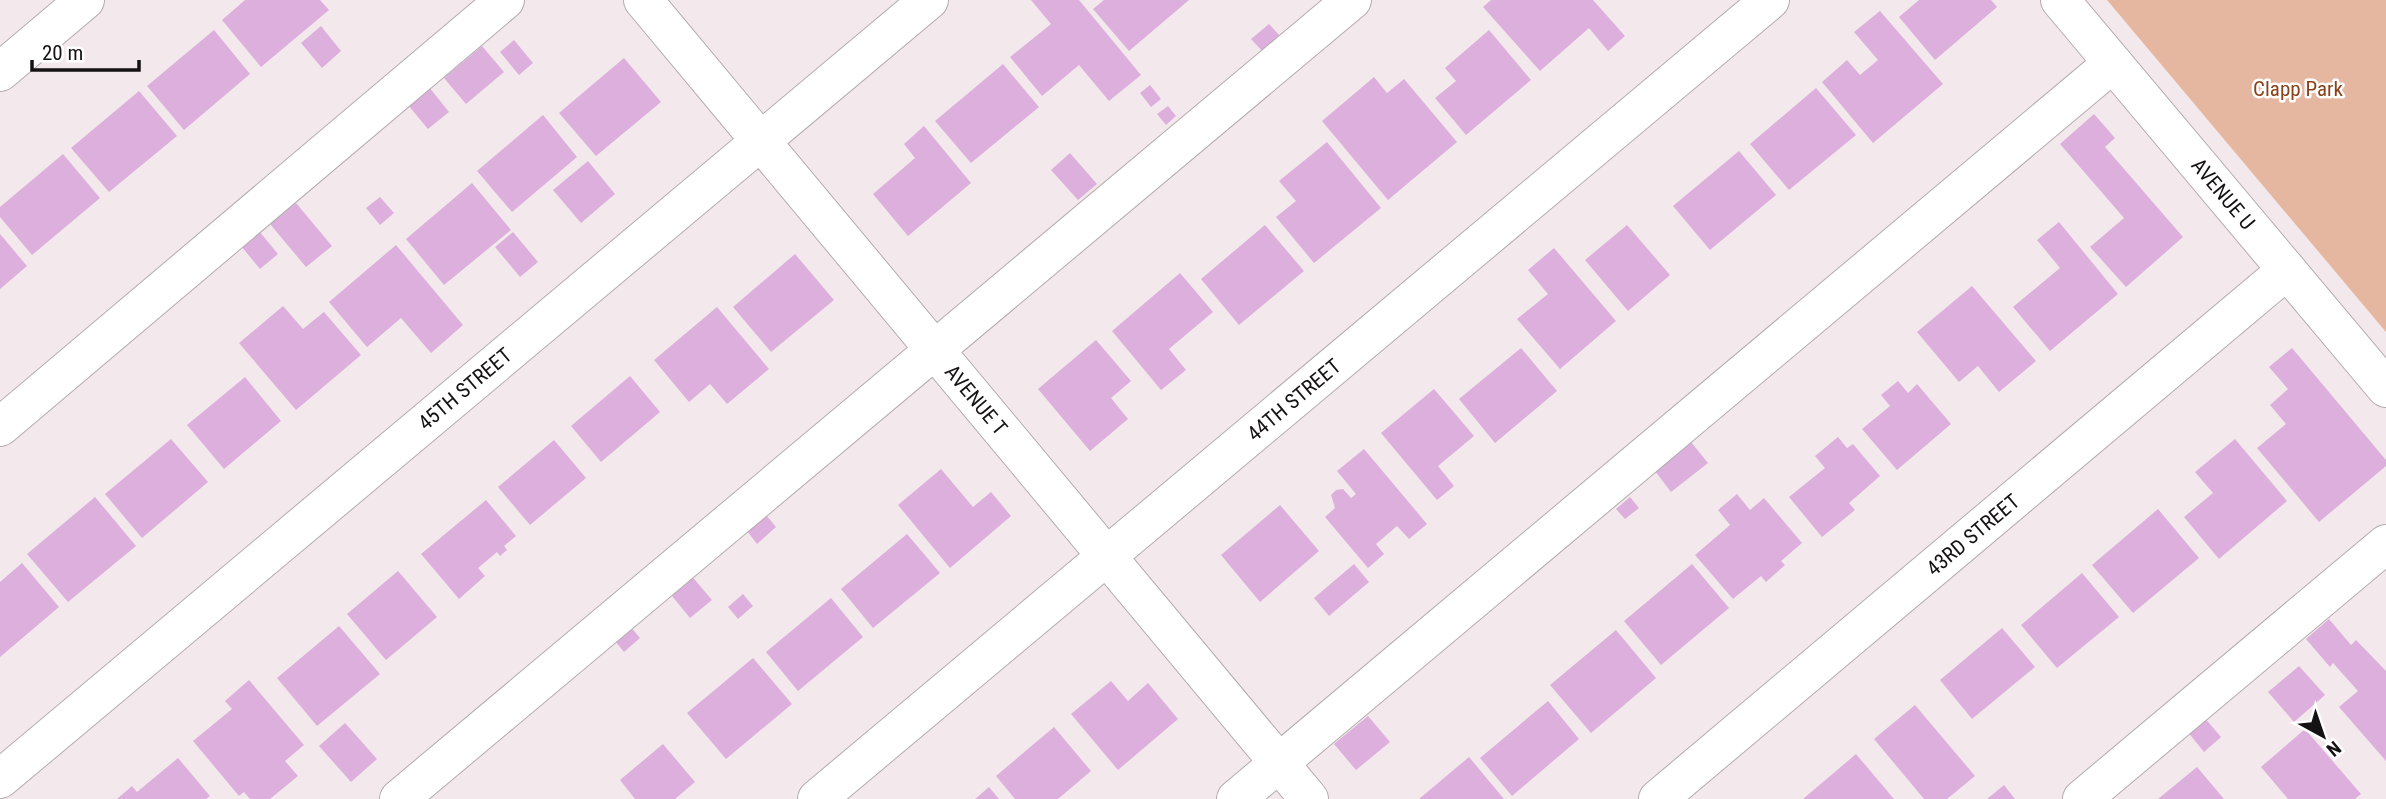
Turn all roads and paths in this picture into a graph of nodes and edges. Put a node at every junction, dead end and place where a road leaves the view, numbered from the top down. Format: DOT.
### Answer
graph roads {
  1 [pos="85,0"];
  2 [pos="505,0"];
  3 [pos="643,0"];
  4 [pos="929,0"];
  5 [pos="1352,0"];
  6 [pos="1770,0"];
  7 [pos="2060,0"];
  8 [pos="2113,63"];
  9 [pos="0,72"];
  10 [pos="760,142"];
  11 [pos="2287,270"];
  12 [pos="935,350"];
  13 [pos="2386,388"];
  14 [pos="0,427"];
  15 [pos="2386,544"];
  16 [pos="1107,556"];
  17 [pos="1279,763"];
  18 [pos="0,779"];
  19 [pos="399,799"];
  20 [pos="817,799"];
  21 [pos="1236,799"];
  22 [pos="1309,799"];
  23 [pos="1658,799"];
  24 [pos="2082,799"];
  1 -- 9 [label="street"];
  2 -- 14 [label="street"];
  3 -- 10 [label="street, AVENUE T"];
  4 -- 10 [label="street, 45TH STREET"];
  5 -- 12 [label="street"];
  6 -- 16 [label="street, 44TH STREET"];
  7 -- 8 [label="street, AVENUE U"];
  8 -- 11 [label="street, AVENUE U"];
  8 -- 17 [label="street"];
  10 -- 12 [label="street, AVENUE T"];
  10 -- 18 [label="street, 45TH STREET"];
  11 -- 13 [label="street, AVENUE U"];
  11 -- 23 [label="street, 43RD STREET"];
  12 -- 16 [label="street, AVENUE T"];
  12 -- 19 [label="street"];
  15 -- 24 [label="street"];
  16 -- 17 [label="street, AVENUE T"];
  16 -- 20 [label="street, 44TH STREET"];
  17 -- 21 [label="street"];
  17 -- 22 [label="street, AVENUE T"];
}
